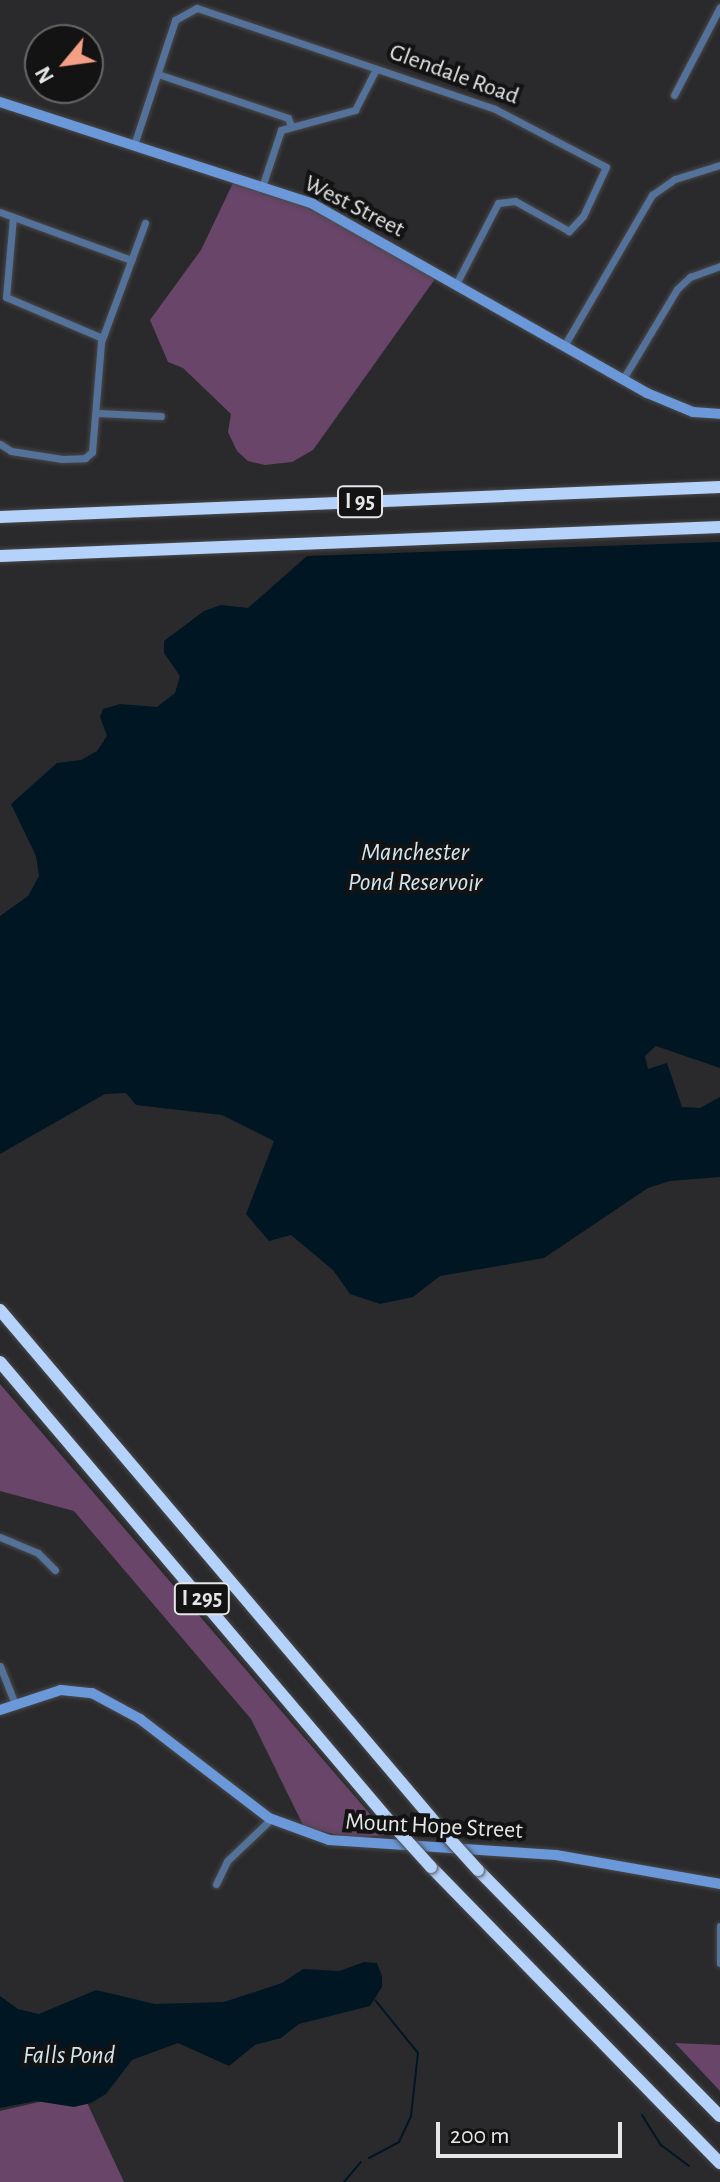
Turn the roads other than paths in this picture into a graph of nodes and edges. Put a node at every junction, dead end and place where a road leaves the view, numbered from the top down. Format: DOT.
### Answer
graph roads {
  1 [pos="720,7"];
  2 [pos="376,69"];
  3 [pos="158,74"];
  4 [pos="674,95"];
  5 [pos="0,102"];
  6 [pos="291,126"];
  7 [pos="134,145"];
  8 [pos="720,165"];
  9 [pos="262,187"];
  10 [pos="0,212"];
  11 [pos="13,217"];
  12 [pos="145,223"];
  13 [pos="131,260"];
  14 [pos="720,266"];
  15 [pos="456,284"];
  16 [pos="102,338"];
  17 [pos="564,346"];
  18 [pos="623,379"];
  19 [pos="98,413"];
  20 [pos="720,414"];
  21 [pos="161,416"];
  22 [pos="0,444"];
  23 [pos="720,487"];
  24 [pos="0,517"];
  25 [pos="720,527"];
  26 [pos="0,556"];
  27 [pos="0,1310"];
  28 [pos="0,1362"];
  29 [pos="0,1537"];
  30 [pos="55,1570"];
  31 [pos="0,1666"];
  32 [pos="15,1704"];
  33 [pos="0,1710"];
  34 [pos="271,1819"];
  35 [pos="216,1884"];
  36 [pos="720,1884"];
  37 [pos="720,1926"];
  38 [pos="720,1963"];
  39 [pos="720,2116"];
  40 [pos="720,2163"];
  1 -- 4 [label="street"];
  2 -- 3 [label="street, Glendale Road"];
  2 -- 6 [label="street"];
  2 -- 15 [label="street, Glendale Road"];
  3 -- 6 [label="street"];
  3 -- 7 [label="street, Glendale Road"];
  5 -- 7 [label="main road, West Street"];
  6 -- 9 [label="street"];
  7 -- 9 [label="main road, West Street"];
  8 -- 17 [label="street"];
  9 -- 15 [label="main road, West Street"];
  10 -- 11 [label="street"];
  11 -- 13 [label="street"];
  11 -- 16 [label="street"];
  12 -- 13 [label="street"];
  13 -- 16 [label="street"];
  14 -- 18 [label="street"];
  15 -- 17 [label="main road, West Street"];
  16 -- 19 [label="street"];
  17 -- 18 [label="main road, West Street"];
  18 -- 20 [label="main road, West Street"];
  19 -- 21 [label="street"];
  19 -- 22 [label="street"];
  23 -- 24 [label="highway, I 95"];
  25 -- 26 [label="highway, I 95"];
  27 -- 39 [label="highway, I 295, bridge"];
  28 -- 40 [label="highway, I 295, bridge"];
  29 -- 30 [label="street"];
  31 -- 32 [label="street"];
  32 -- 33 [label="main road, Mount Hope Street"];
  32 -- 34 [label="main road, Mount Hope Street"];
  34 -- 35 [label="street"];
  34 -- 36 [label="main road, Mount Hope Street"];
  37 -- 38 [label="street"];
}
